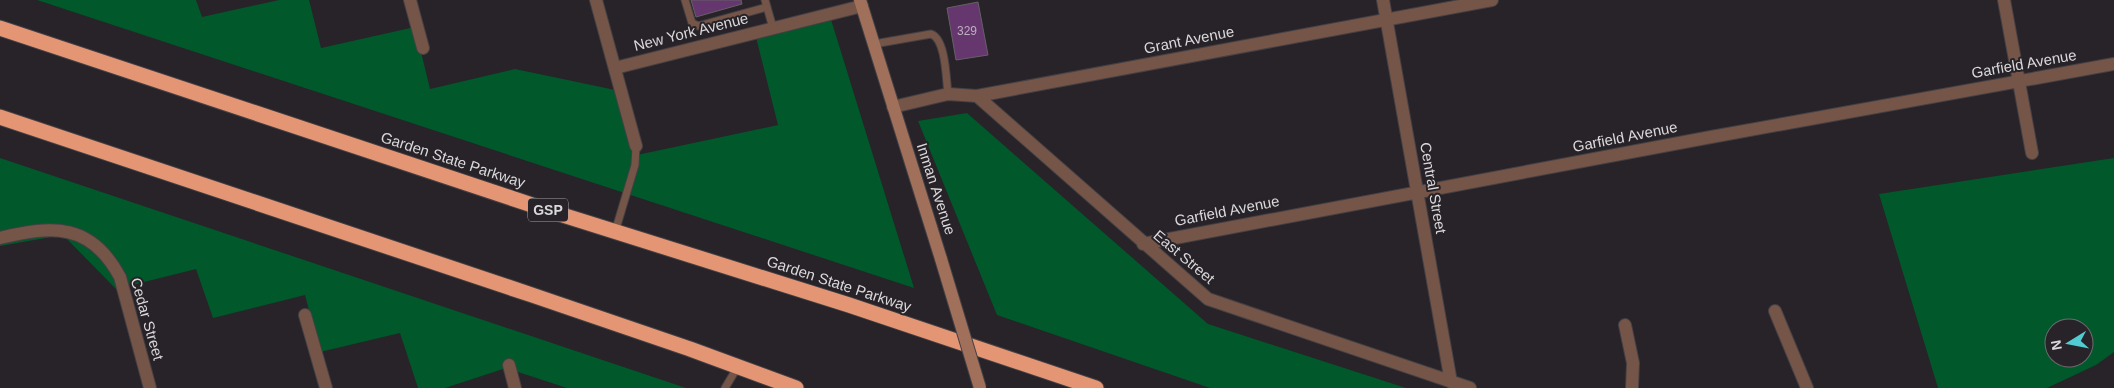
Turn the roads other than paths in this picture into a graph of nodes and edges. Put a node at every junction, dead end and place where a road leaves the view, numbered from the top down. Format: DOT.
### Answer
graph roads {
  1 [pos="410,0"];
  2 [pos="596,0"];
  3 [pos="685,0"];
  4 [pos="1383,0"];
  5 [pos="1492,0"];
  6 [pos="2004,0"];
  7 [pos="861,3"];
  8 [pos="766,4"];
  9 [pos="1386,19"];
  10 [pos="0,28"];
  11 [pos="773,28"];
  12 [pos="874,44"];
  13 [pos="423,48"];
  14 [pos="2114,64"];
  15 [pos="615,68"];
  16 [pos="2018,82"];
  17 [pos="948,94"];
  18 [pos="978,96"];
  19 [pos="893,107"];
  20 [pos="0,118"];
  21 [pos="636,146"];
  22 [pos="2032,153"];
  23 [pos="1417,192"];
  24 [pos="615,232"];
  25 [pos="0,238"];
  26 [pos="1143,244"];
  27 [pos="1775,311"];
  28 [pos="305,315"];
  29 [pos="1625,325"];
  30 [pos="509,365"];
  31 [pos="736,368"];
  32 [pos="1451,382"];
  33 [pos="150,388"];
  34 [pos="326,388"];
  35 [pos="515,388"];
  36 [pos="725,388"];
  37 [pos="796,388"];
  38 [pos="980,388"];
  39 [pos="1096,388"];
  40 [pos="1470,388"];
  41 [pos="1632,388"];
  42 [pos="1807,388"];
  1 -- 13 [label="street"];
  2 -- 15 [label="street"];
  3 -- 8 [label="lane"];
  4 -- 9 [label="street, Central Street"];
  5 -- 9 [label="street, Grant Avenue"];
  6 -- 16 [label="street"];
  7 -- 11 [label="street, New York Avenue"];
  7 -- 12 [label="main road, Inman Avenue"];
  8 -- 11 [label="lane"];
  9 -- 18 [label="street, Grant Avenue"];
  9 -- 23 [label="street, Central Street"];
  10 -- 24 [label="highway, Garden State Parkway / GSP"];
  11 -- 15 [label="street, New York Avenue"];
  12 -- 17 [label="lane"];
  12 -- 19 [label="main road, Inman Avenue"];
  14 -- 16 [label="street, Garfield Avenue"];
  15 -- 21 [label="street"];
  16 -- 22 [label="street"];
  16 -- 23 [label="street, Garfield Avenue"];
  17 -- 18 [label="street, Grant Avenue"];
  17 -- 19 [label="street, Grant Avenue"];
  18 -- 26 [label="street, East Street"];
  19 -- 38 [label="main road, Inman Avenue, bridge"];
  20 -- 31 [label="highway"];
  21 -- 24 [label="lane"];
  23 -- 26 [label="street, Garfield Avenue"];
  23 -- 32 [label="street, Central Street"];
  24 -- 39 [label="highway, Garden State Parkway / GSP"];
  25 -- 33 [label="street, Cedar Street"];
  26 -- 32 [label="street, East Street"];
  27 -- 42 [label="street"];
  28 -- 34 [label="street"];
  29 -- 41 [label="street"];
  30 -- 35 [label="street"];
  31 -- 36 [label="lane"];
  31 -- 37 [label="highway"];
  32 -- 40 [label="street, East Street"];
}
